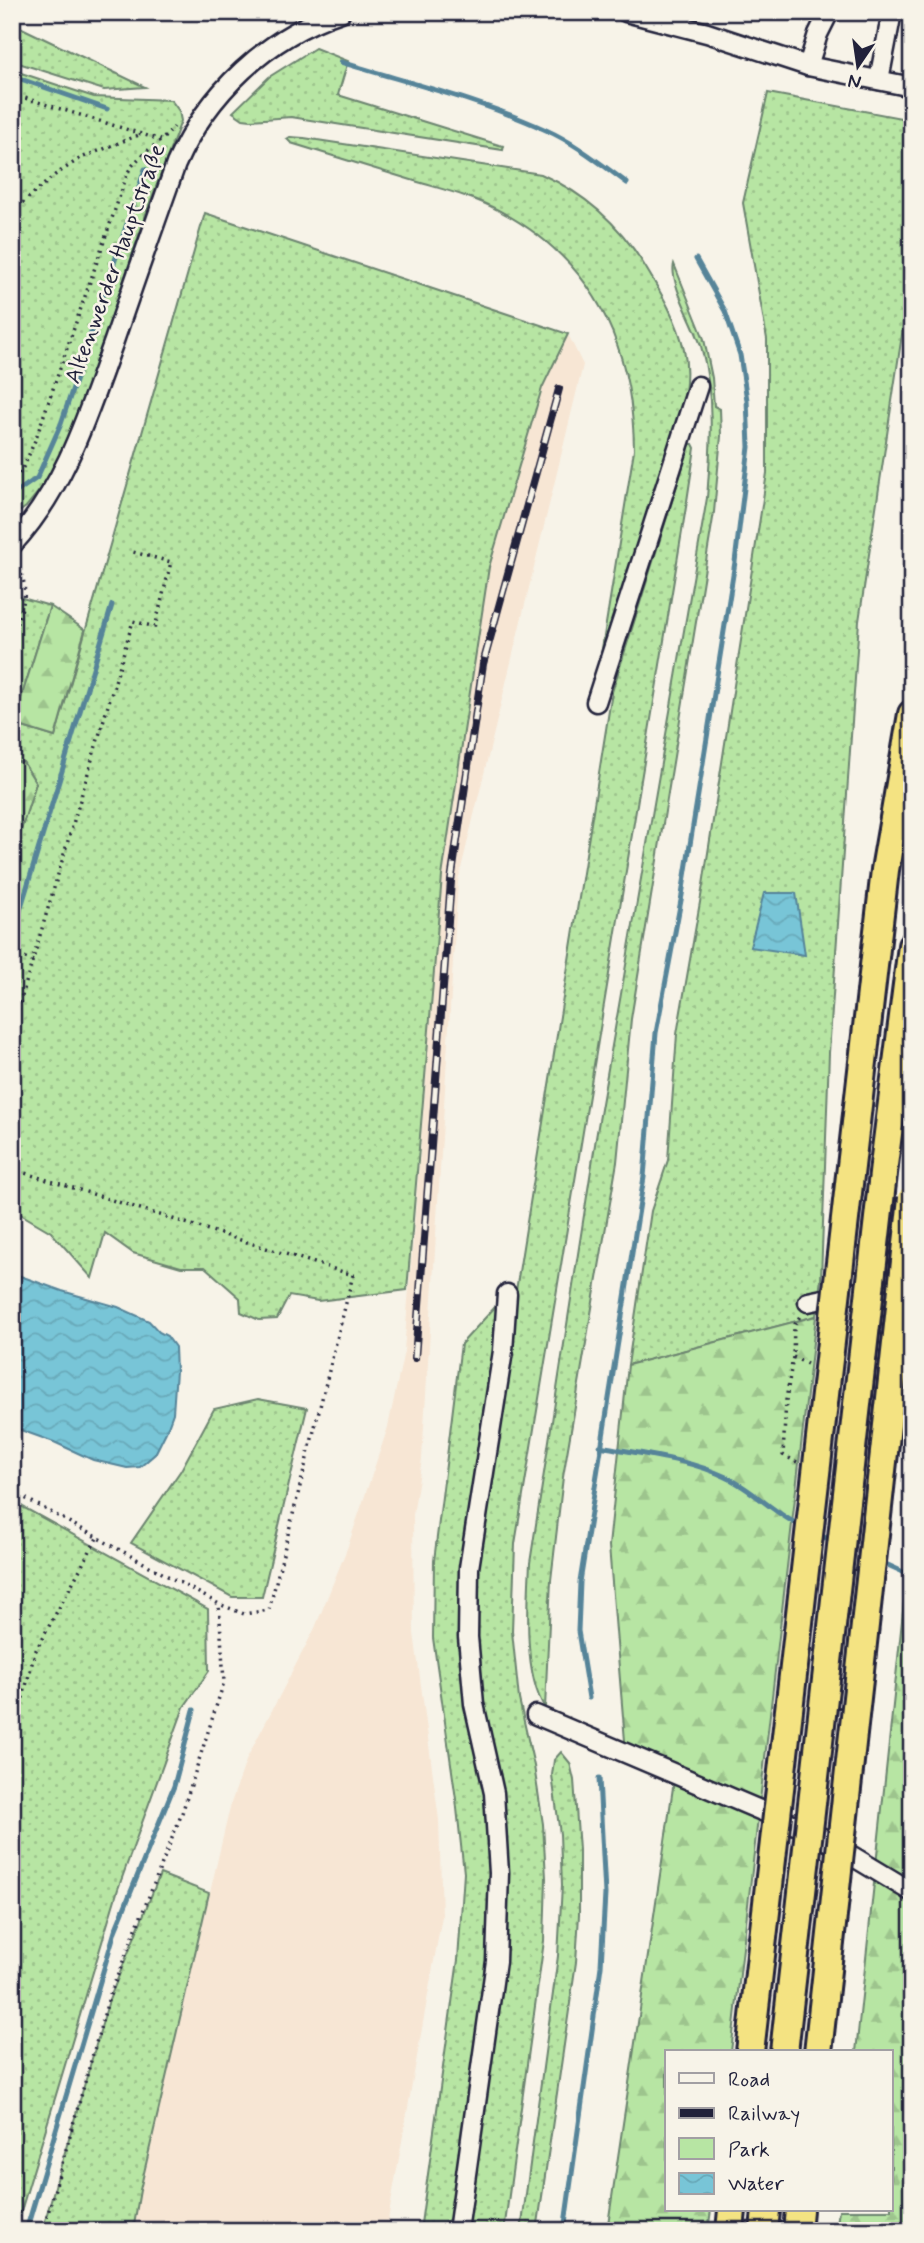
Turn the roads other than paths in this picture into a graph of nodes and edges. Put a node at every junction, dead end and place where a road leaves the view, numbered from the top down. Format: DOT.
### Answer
graph roads {
  1 [pos="341,12"];
  2 [pos="626,12"];
  3 [pos="670,12"];
  4 [pos="829,12"];
  5 [pos="892,12"];
  6 [pos="707,33"];
  7 [pos="808,66"];
  8 [pos="878,80"];
  9 [pos="912,87"];
  10 [pos="698,386"];
  11 [pos="12,545"];
  12 [pos="596,702"];
  13 [pos="912,714"];
  14 [pos="912,946"];
  15 [pos="912,1198"];
  16 [pos="508,1294"];
  17 [pos="912,1301"];
  18 [pos="808,1302"];
  19 [pos="855,1580"];
  20 [pos="536,1716"];
  21 [pos="814,1833"];
  22 [pos="912,1892"];
  23 [pos="750,2050"];
  24 [pos="784,2050"];
  25 [pos="792,2050"];
  26 [pos="818,2050"];
  27 [pos="732,2212"];
  28 [pos="766,2212"];
  29 [pos="776,2212"];
  30 [pos="799,2212"];
  31 [pos="458,2231"];
  32 [pos="730,2231"];
  33 [pos="764,2231"];
  34 [pos="774,2231"];
  35 [pos="797,2231"];
  1 -- 11 [label="street, Altenwerder Hauptstraße"];
  2 -- 6 [label="street"];
  3 -- 6 [label="street"];
  4 -- 7 [label="street"];
  5 -- 8 [label="street"];
  6 -- 7 [label="street"];
  7 -- 8 [label="street"];
  8 -- 9 [label="street"];
  10 -- 12 [label="street"];
  13 -- 23 [label="highway, bridge"];
  14 -- 24 [label="highway, bridge"];
  15 -- 26 [label="highway, bridge"];
  16 -- 31 [label="street"];
  17 -- 18 [label="street"];
  19 -- 21 [label="street"];
  20 -- 21 [label="street"];
  21 -- 22 [label="street"];
  21 -- 25 [label="street"];
  27 -- 32 [label="highway"];
  28 -- 33 [label="highway"];
  29 -- 34 [label="street"];
  30 -- 35 [label="highway"];
}
